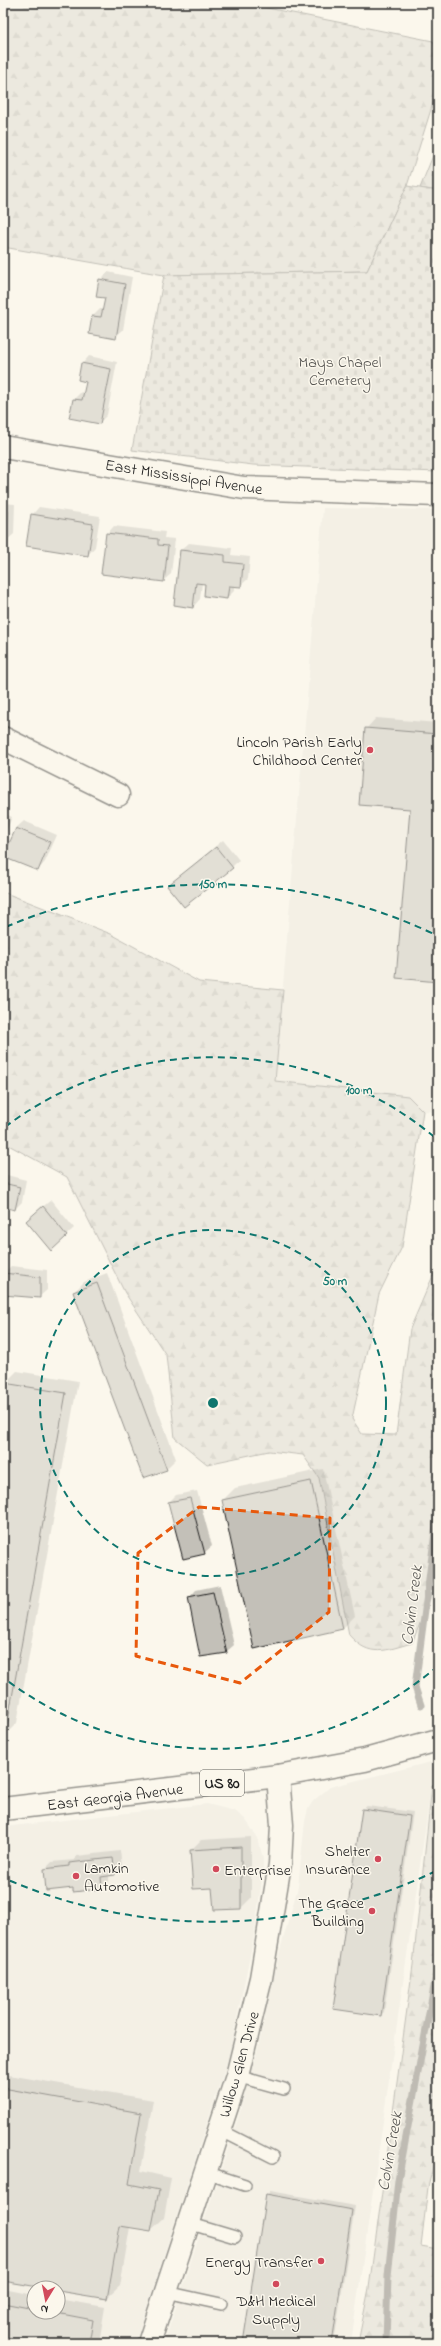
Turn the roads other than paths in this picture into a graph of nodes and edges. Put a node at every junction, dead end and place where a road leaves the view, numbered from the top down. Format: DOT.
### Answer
graph roads {
  1 [pos="3,447"];
  2 [pos="438,495"];
  3 [pos="3,738"];
  4 [pos="118,795"];
  5 [pos="438,1740"];
  6 [pos="278,1776"];
  7 [pos="3,1809"];
  8 [pos="236,2076"];
  9 [pos="284,2089"];
  10 [pos="220,2130"];
  11 [pos="273,2157"];
  12 [pos="205,2172"];
  13 [pos="245,2185"];
  14 [pos="188,2224"];
  15 [pos="235,2237"];
  16 [pos="166,2292"];
  17 [pos="221,2304"];
  18 [pos="149,2343"];
  1 -- 2 [label="street, East Mississippi Avenue"];
  3 -- 4 [label="street"];
  5 -- 6 [label="street, East Georgia Avenue / US 80"];
  6 -- 7 [label="street, East Georgia Avenue / US 80"];
  6 -- 8 [label="street, Willow Glen Drive"];
  8 -- 9 [label="lane"];
  8 -- 10 [label="street, Willow Glen Drive"];
  10 -- 11 [label="lane"];
  10 -- 12 [label="street, Willow Glen Drive"];
  12 -- 13 [label="lane"];
  12 -- 14 [label="street, Willow Glen Drive"];
  14 -- 15 [label="lane"];
  14 -- 16 [label="street, Willow Glen Drive"];
  16 -- 17 [label="lane"];
  16 -- 18 [label="street, Willow Glen Drive"];
}
